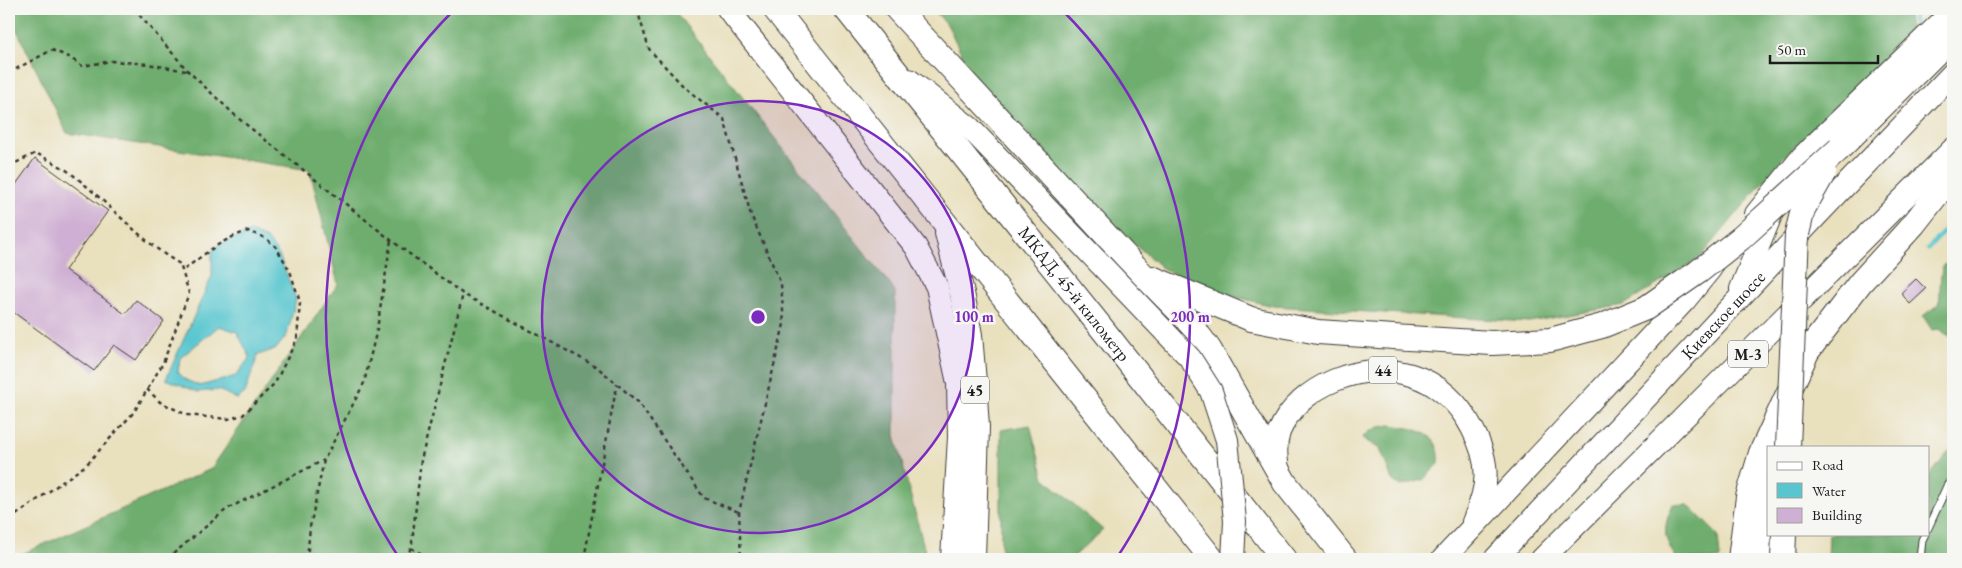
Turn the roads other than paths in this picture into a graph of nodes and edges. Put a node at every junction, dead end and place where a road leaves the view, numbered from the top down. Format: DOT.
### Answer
graph roads {
  1 [pos="728,9"];
  2 [pos="775,9"];
  3 [pos="846,9"];
  4 [pos="897,9"];
  5 [pos="1953,11"];
  6 [pos="1953,36"];
  7 [pos="892,66"];
  8 [pos="1953,72"];
  9 [pos="1839,149"];
  10 [pos="1953,149"];
  11 [pos="1953,174"];
  12 [pos="1785,179"];
  13 [pos="944,224"];
  14 [pos="1143,274"];
  15 [pos="1735,302"];
  16 [pos="1780,415"];
  17 [pos="1771,446"];
  18 [pos="1788,446"];
  19 [pos="1767,468"];
  20 [pos="1278,470"];
  21 [pos="1953,478"];
  22 [pos="1930,524"];
  23 [pos="1467,536"];
  24 [pos="1784,536"];
  25 [pos="1925,536"];
  26 [pos="952,559"];
  27 [pos="973,559"];
  28 [pos="1212,559"];
  29 [pos="1232,559"];
  30 [pos="1284,559"];
  31 [pos="1345,559"];
  32 [pos="1443,559"];
  33 [pos="1495,559"];
  34 [pos="1542,559"];
  35 [pos="1740,559"];
  36 [pos="1760,559"];
  37 [pos="1783,559"];
  38 [pos="1920,559"];
  1 -- 26 [label="main road"];
  2 -- 13 [label="highway"];
  3 -- 7 [label="highway, МКАД, 45-й километр"];
  4 -- 14 [label="highway"];
  5 -- 12 [label="main road"];
  6 -- 9 [label="highway"];
  7 -- 29 [label="main road, bridge"];
  7 -- 30 [label="highway, МКАД, 45-й километр"];
  8 -- 15 [label="main road, Киевское шоссе / М-3"];
  9 -- 14 [label="highway, bridge"];
  9 -- 18 [label="highway, bridge"];
  10 -- 34 [label="main road, М-3"];
  11 -- 16 [label="highway"];
  12 -- 15 [label="main road"];
  12 -- 23 [label="main road"];
  13 -- 27 [label="highway, 45"];
  13 -- 28 [label="highway"];
  14 -- 20 [label="highway"];
  15 -- 33 [label="main road, Киевское шоссе / М-3"];
  16 -- 17 [label="highway"];
  16 -- 35 [label="highway"];
  19 -- 36 [label="highway"];
  20 -- 23 [label="main road, 44"];
  20 -- 31 [label="highway"];
  21 -- 22 [label="lane"];
  23 -- 32 [label="main road"];
  24 -- 37 [label="highway, bridge"];
  25 -- 38 [label="lane"];
}
